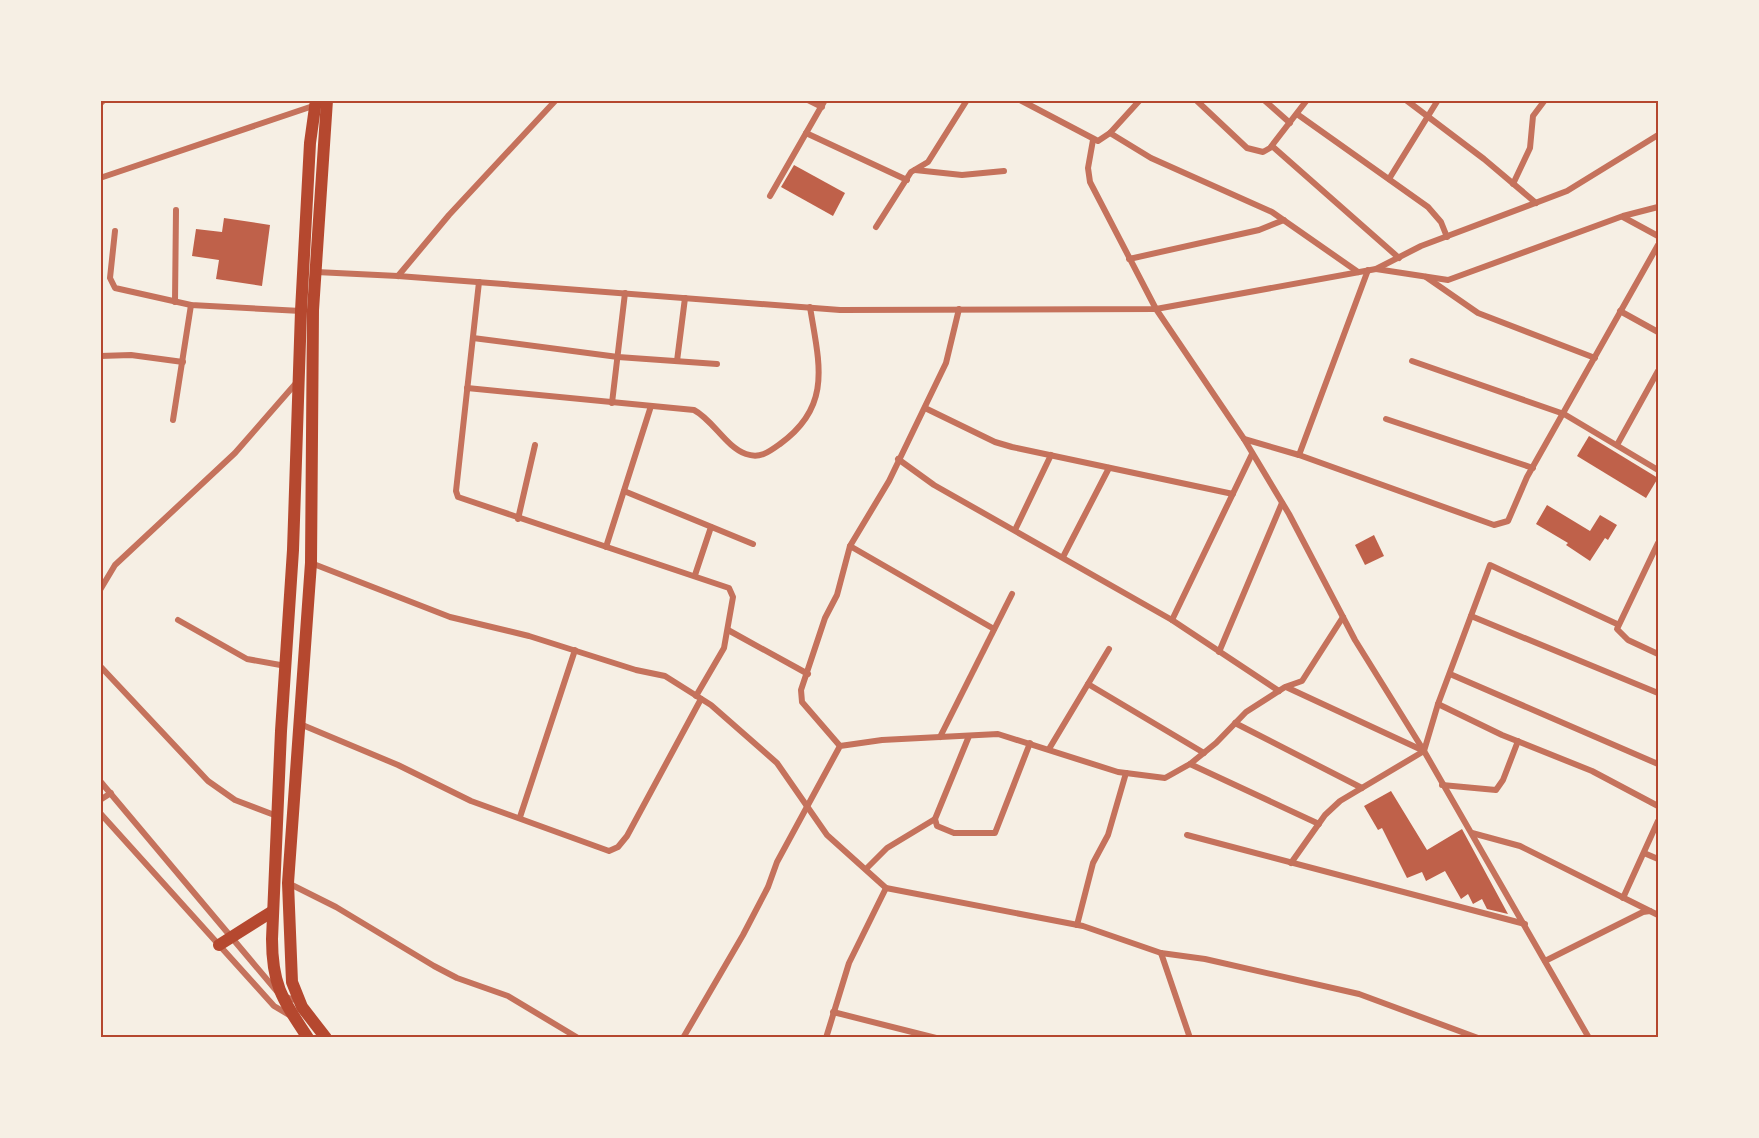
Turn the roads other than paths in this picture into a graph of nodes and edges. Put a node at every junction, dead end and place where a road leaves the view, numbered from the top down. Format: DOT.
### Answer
graph roads {
  1 [pos="104,100"];
  2 [pos="556,100"];
  3 [pos="808,100"];
  4 [pos="967,100"];
  5 [pos="1020,100"];
  6 [pos="1140,100"];
  7 [pos="1196,100"];
  8 [pos="1264,100"];
  9 [pos="1307,100"];
  10 [pos="1407,100"];
  11 [pos="1438,100"];
  12 [pos="1545,100"];
  13 [pos="327,101"];
  14 [pos="315,103"];
  15 [pos="100,104"];
  16 [pos="823,104"];
  17 [pos="1297,114"];
  18 [pos="1427,116"];
  19 [pos="1290,123"];
  20 [pos="806,133"];
  21 [pos="1110,133"];
  22 [pos="1659,135"];
  23 [pos="1093,140"];
  24 [pos="1272,146"];
  25 [pos="914,170"];
  26 [pos="1004,171"];
  27 [pos="100,178"];
  28 [pos="1389,179"];
  29 [pos="907,180"];
  30 [pos="1514,184"];
  31 [pos="770,196"];
  32 [pos="1536,203"];
  33 [pos="1659,207"];
  34 [pos="176,210"];
  35 [pos="1623,216"];
  36 [pos="1284,220"];
  37 [pos="876,227"];
  38 [pos="115,231"];
  39 [pos="1659,236"];
  40 [pos="1447,237"];
  41 [pos="1659,245"];
  42 [pos="1399,258"];
  43 [pos="1130,259"];
  44 [pos="1376,269"];
  45 [pos="1368,270"];
  46 [pos="315,272"];
  47 [pos="1358,272"];
  48 [pos="398,276"];
  49 [pos="1426,277"];
  50 [pos="479,282"];
  51 [pos="625,293"];
  52 [pos="684,298"];
  53 [pos="175,302"];
  54 [pos="191,305"];
  55 [pos="810,307"];
  56 [pos="959,309"];
  57 [pos="1156,309"];
  58 [pos="301,311"];
  59 [pos="1620,311"];
  60 [pos="1659,332"];
  61 [pos="473,338"];
  62 [pos="100,356"];
  63 [pos="618,357"];
  64 [pos="1595,358"];
  65 [pos="677,361"];
  66 [pos="1412,361"];
  67 [pos="183,362"];
  68 [pos="717,364"];
  69 [pos="1659,371"];
  70 [pos="298,381"];
  71 [pos="467,388"];
  72 [pos="612,403"];
  73 [pos="651,406"];
  74 [pos="925,408"];
  75 [pos="1564,414"];
  76 [pos="1386,419"];
  77 [pos="173,420"];
  78 [pos="1244,439"];
  79 [pos="535,445"];
  80 [pos="1617,446"];
  81 [pos="1252,454"];
  82 [pos="1051,455"];
  83 [pos="1299,455"];
  84 [pos="898,459"];
  85 [pos="1109,468"];
  86 [pos="1533,468"];
  87 [pos="1659,470"];
  88 [pos="624,491"];
  89 [pos="1233,494"];
  90 [pos="1282,503"];
  91 [pos="518,519"];
  92 [pos="711,527"];
  93 [pos="1015,530"];
  94 [pos="1659,543"];
  95 [pos="753,544"];
  96 [pos="850,546"];
  97 [pos="606,547"];
  98 [pos="1063,557"];
  99 [pos="311,563"];
  100 [pos="694,575"];
  101 [pos="100,590"];
  102 [pos="1012,594"];
  103 [pos="1471,616"];
  104 [pos="1343,617"];
  105 [pos="178,620"];
  106 [pos="1172,620"];
  107 [pos="1617,624"];
  108 [pos="994,629"];
  109 [pos="728,630"];
  110 [pos="1109,649"];
  111 [pos="574,650"];
  112 [pos="1219,652"];
  113 [pos="1659,654"];
  114 [pos="100,666"];
  115 [pos="286,666"];
  116 [pos="808,674"];
  117 [pos="1450,674"];
  118 [pos="1088,684"];
  119 [pos="1286,687"];
  120 [pos="1279,691"];
  121 [pos="1659,693"];
  122 [pos="699,697"];
  123 [pos="1438,704"];
  124 [pos="1235,723"];
  125 [pos="300,724"];
  126 [pos="969,736"];
  127 [pos="940,737"];
  128 [pos="1518,741"];
  129 [pos="1030,743"];
  130 [pos="840,746"];
  131 [pos="1049,748"];
  132 [pos="1424,751"];
  133 [pos="1204,753"];
  134 [pos="1190,764"];
  135 [pos="1659,764"];
  136 [pos="1126,773"];
  137 [pos="100,781"];
  138 [pos="1442,785"];
  139 [pos="1362,788"];
  140 [pos="111,793"];
  141 [pos="100,801"];
  142 [pos="807,806"];
  143 [pos="1659,806"];
  144 [pos="100,813"];
  145 [pos="277,816"];
  146 [pos="520,817"];
  147 [pos="935,819"];
  148 [pos="1659,821"];
  149 [pos="1319,824"];
  150 [pos="1471,833"];
  151 [pos="1187,835"];
  152 [pos="1644,853"];
  153 [pos="1659,860"];
  154 [pos="1291,863"];
  155 [pos="866,869"];
  156 [pos="274,876"];
  157 [pos="288,883"];
  158 [pos="886,888"];
  159 [pos="1623,898"];
  160 [pos="273,911"];
  161 [pos="1650,911"];
  162 [pos="1659,915"];
  163 [pos="1525,924"];
  164 [pos="1077,925"];
  165 [pos="230,937"];
  166 [pos="219,945"];
  167 [pos="1161,953"];
  168 [pos="1545,961"];
  169 [pos="280,995"];
  170 [pos="298,1001"];
  171 [pos="833,1012"];
  172 [pos="294,1017"];
  173 [pos="314,1024"];
  174 [pos="308,1038"];
  175 [pos="326,1038"];
  176 [pos="578,1038"];
  177 [pos="683,1038"];
  178 [pos="826,1038"];
  179 [pos="936,1038"];
  180 [pos="1191,1038"];
  181 [pos="1478,1038"];
  182 [pos="1589,1038"];
  1 -- 15 [label="street"];
  2 -- 48 [label="street"];
  3 -- 16 [label="street"];
  4 -- 25 [label="street"];
  5 -- 23 [label="street"];
  6 -- 21 [label="street"];
  7 -- 24 [label="street"];
  8 -- 19 [label="street"];
  9 -- 17 [label="street"];
  10 -- 18 [label="street"];
  11 -- 18 [label="street"];
  12 -- 30 [label="street"];
  13 -- 14 [label="street"];
  13 -- 46 [label="main road"];
  14 -- 27 [label="street"];
  14 -- 58 [label="main road"];
  16 -- 20 [label="street"];
  17 -- 19 [label="street"];
  17 -- 28 [label="street"];
  18 -- 28 [label="street"];
  18 -- 30 [label="street"];
  19 -- 24 [label="street"];
  20 -- 29 [label="street"];
  20 -- 31 [label="street"];
  21 -- 23 [label="street"];
  21 -- 36 [label="street"];
  22 -- 32 [label="street"];
  23 -- 43 [label="street"];
  24 -- 42 [label="street"];
  25 -- 26 [label="street"];
  25 -- 29 [label="street"];
  28 -- 40 [label="street"];
  29 -- 37 [label="street"];
  30 -- 32 [label="street"];
  32 -- 40 [label="street"];
  33 -- 35 [label="street"];
  34 -- 53 [label="street"];
  35 -- 39 [label="street"];
  35 -- 49 [label="street"];
  36 -- 43 [label="street"];
  36 -- 47 [label="street"];
  38 -- 53 [label="street"];
  40 -- 42 [label="street"];
  41 -- 59 [label="street"];
  42 -- 44 [label="street"];
  43 -- 57 [label="street"];
  44 -- 45 [label="street"];
  44 -- 49 [label="street"];
  45 -- 47 [label="street"];
  45 -- 83 [label="street"];
  46 -- 48 [label="street"];
  46 -- 99 [label="main road"];
  47 -- 57 [label="street"];
  48 -- 50 [label="street"];
  49 -- 64 [label="street"];
  50 -- 51 [label="street"];
  50 -- 61 [label="street"];
  51 -- 52 [label="street"];
  51 -- 63 [label="street"];
  52 -- 55 [label="street"];
  52 -- 65 [label="street"];
  53 -- 54 [label="street"];
  54 -- 58 [label="street"];
  54 -- 67 [label="street"];
  55 -- 56 [label="street"];
  55 -- 73 [label="street"];
  56 -- 57 [label="street"];
  56 -- 74 [label="street"];
  57 -- 78 [label="street"];
  58 -- 70 [label="main road"];
  59 -- 60 [label="street"];
  59 -- 64 [label="street"];
  61 -- 63 [label="street"];
  61 -- 71 [label="street"];
  62 -- 67 [label="street"];
  63 -- 65 [label="street"];
  63 -- 72 [label="street"];
  64 -- 75 [label="street"];
  65 -- 68 [label="street"];
  66 -- 75 [label="street"];
  67 -- 77 [label="street"];
  69 -- 80 [label="street"];
  70 -- 101 [label="street"];
  70 -- 115 [label="main road"];
  71 -- 72 [label="street"];
  71 -- 91 [label="street"];
  72 -- 73 [label="street"];
  73 -- 88 [label="street"];
  74 -- 82 [label="street"];
  74 -- 84 [label="street"];
  75 -- 80 [label="street"];
  75 -- 86 [label="street"];
  76 -- 86 [label="street"];
  78 -- 81 [label="street"];
  78 -- 83 [label="street"];
  79 -- 91 [label="street"];
  80 -- 87 [label="street"];
  81 -- 89 [label="street"];
  81 -- 90 [label="street"];
  82 -- 85 [label="street"];
  82 -- 93 [label="street"];
  83 -- 86 [label="street"];
  84 -- 93 [label="street"];
  84 -- 96 [label="street"];
  85 -- 89 [label="street"];
  85 -- 98 [label="street"];
  88 -- 92 [label="street"];
  88 -- 97 [label="street"];
  89 -- 106 [label="street"];
  90 -- 104 [label="street"];
  90 -- 112 [label="street"];
  91 -- 97 [label="street"];
  92 -- 95 [label="street"];
  92 -- 100 [label="street"];
  93 -- 98 [label="street"];
  94 -- 107 [label="street"];
  96 -- 108 [label="street"];
  96 -- 116 [label="street"];
  97 -- 100 [label="street"];
  98 -- 106 [label="street"];
  99 -- 111 [label="street"];
  99 -- 125 [label="main road"];
  100 -- 109 [label="street"];
  102 -- 108 [label="street"];
  103 -- 107 [label="street"];
  103 -- 117 [label="street"];
  103 -- 121 [label="street"];
  104 -- 119 [label="street"];
  104 -- 132 [label="street"];
  105 -- 115 [label="street"];
  106 -- 112 [label="street"];
  107 -- 113 [label="street"];
  108 -- 127 [label="street"];
  109 -- 116 [label="street"];
  109 -- 122 [label="street"];
  110 -- 118 [label="street"];
  111 -- 122 [label="street"];
  111 -- 146 [label="street"];
  112 -- 120 [label="street"];
  114 -- 145 [label="street"];
  115 -- 145 [label="main road"];
  116 -- 130 [label="street"];
  117 -- 123 [label="street"];
  117 -- 135 [label="street"];
  118 -- 131 [label="street"];
  118 -- 133 [label="street"];
  119 -- 120 [label="street"];
  119 -- 132 [label="street"];
  120 -- 124 [label="street"];
  122 -- 142 [label="street"];
  122 -- 146 [label="street"];
  123 -- 128 [label="street"];
  123 -- 132 [label="street"];
  124 -- 133 [label="street"];
  124 -- 139 [label="street"];
  125 -- 146 [label="street"];
  125 -- 157 [label="main road"];
  126 -- 127 [label="street"];
  126 -- 129 [label="street"];
  126 -- 147 [label="street"];
  127 -- 130 [label="street"];
  128 -- 138 [label="street"];
  128 -- 143 [label="street"];
  129 -- 131 [label="street"];
  129 -- 147 [label="street"];
  130 -- 142 [label="street"];
  131 -- 136 [label="street"];
  132 -- 138 [label="street"];
  132 -- 139 [label="street"];
  133 -- 134 [label="street"];
  134 -- 136 [label="street"];
  134 -- 149 [label="street"];
  136 -- 164 [label="street"];
  137 -- 140 [label="street"];
  138 -- 150 [label="street"];
  139 -- 149 [label="street"];
  140 -- 141 [label="street"];
  140 -- 165 [label="street"];
  142 -- 155 [label="street"];
  142 -- 177 [label="street"];
  144 -- 166 [label="street"];
  145 -- 156 [label="main road"];
  147 -- 155 [label="street"];
  148 -- 152 [label="street"];
  149 -- 154 [label="street"];
  150 -- 159 [label="street"];
  150 -- 163 [label="street"];
  151 -- 154 [label="street"];
  152 -- 153 [label="street"];
  152 -- 159 [label="street"];
  154 -- 163 [label="street"];
  155 -- 158 [label="street"];
  156 -- 157 [label="street"];
  156 -- 160 [label="main road"];
  157 -- 170 [label="main road"];
  157 -- 176 [label="street"];
  158 -- 164 [label="street"];
  158 -- 171 [label="street"];
  159 -- 161 [label="street"];
  160 -- 165 [label="main road"];
  160 -- 169 [label="main road"];
  161 -- 162 [label="street"];
  161 -- 168 [label="street"];
  163 -- 168 [label="street"];
  164 -- 167 [label="street"];
  165 -- 166 [label="main road"];
  165 -- 169 [label="street"];
  166 -- 172 [label="street"];
  167 -- 180 [label="street"];
  167 -- 181 [label="street"];
  168 -- 182 [label="street"];
  169 -- 170 [label="street"];
  169 -- 172 [label="main road"];
  170 -- 173 [label="main road"];
  171 -- 178 [label="street"];
  171 -- 179 [label="street"];
  172 -- 173 [label="street"];
  172 -- 174 [label="main road"];
  173 -- 175 [label="main road"];
}
